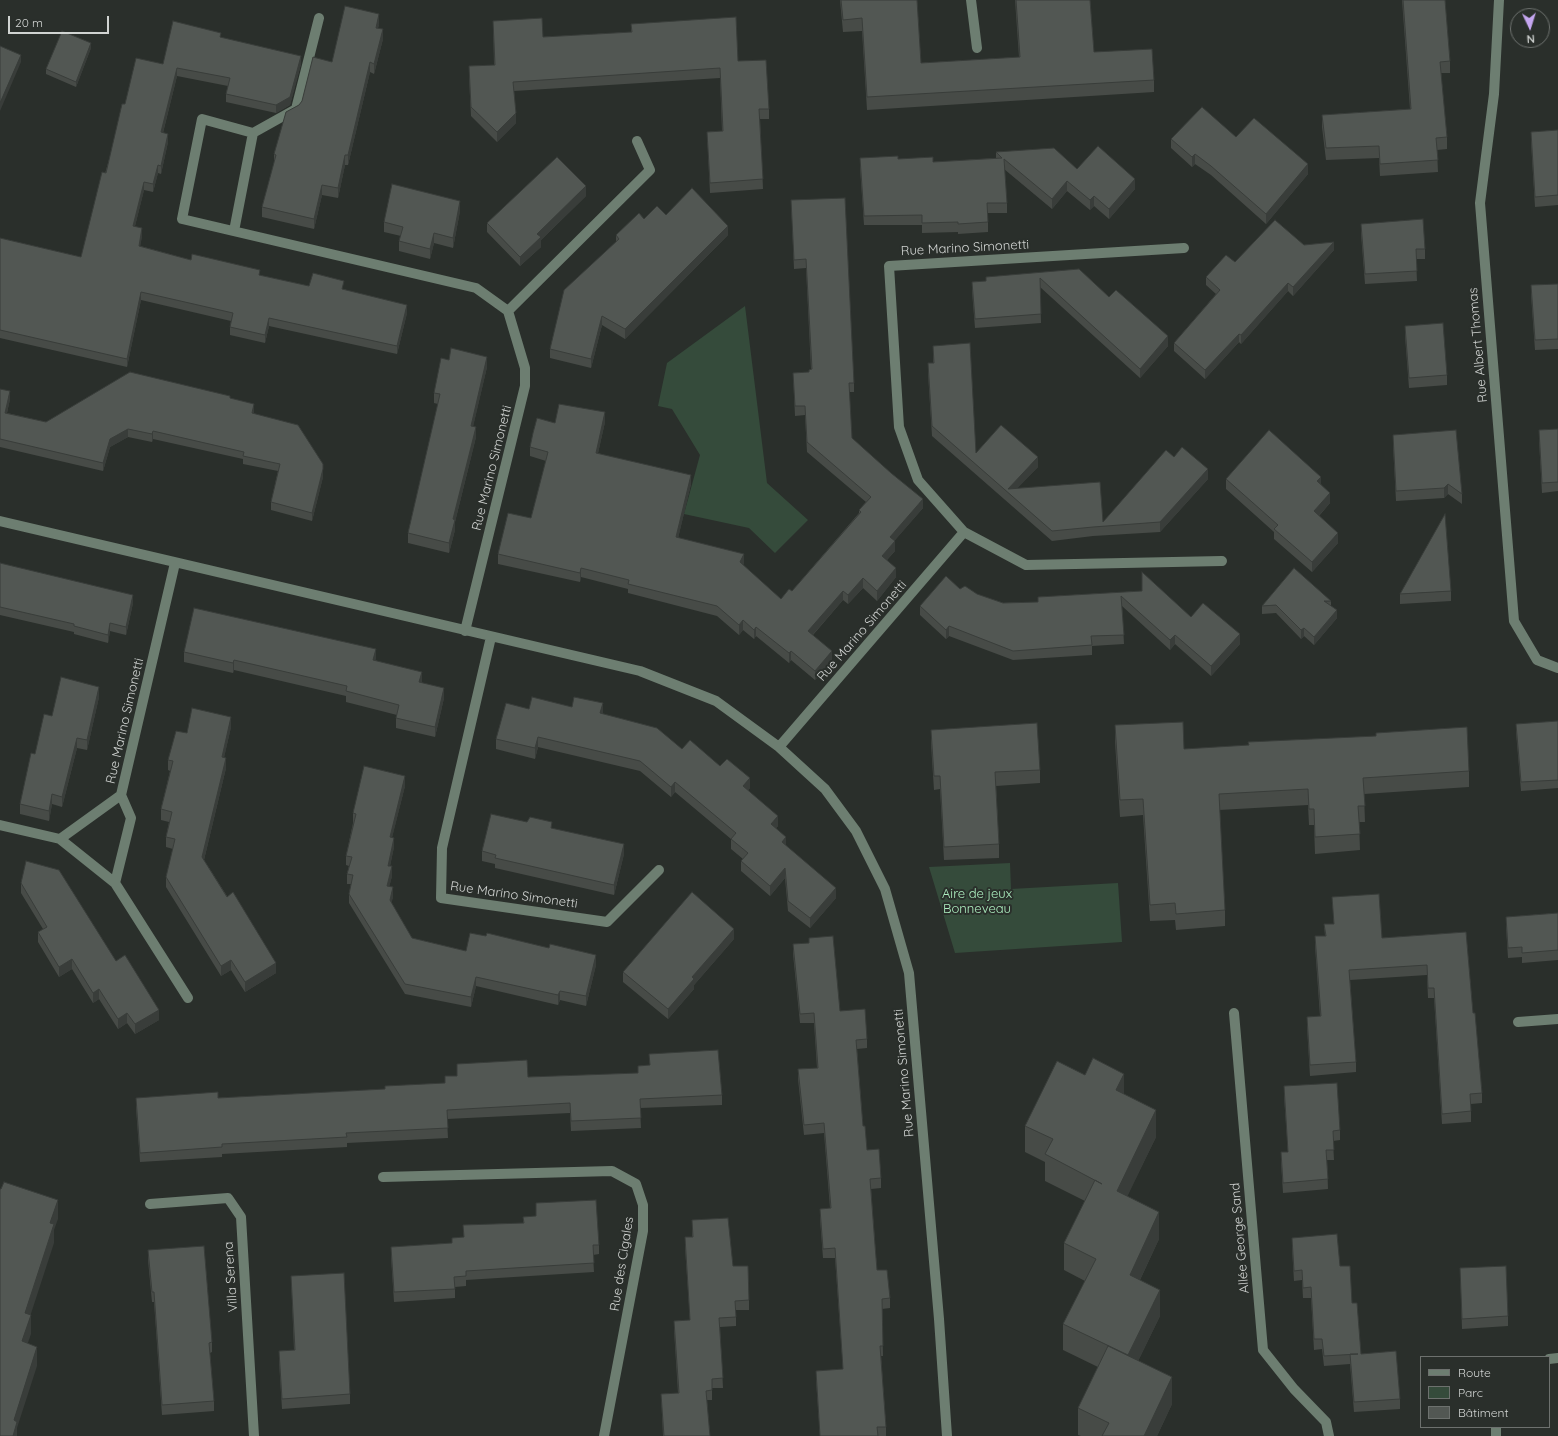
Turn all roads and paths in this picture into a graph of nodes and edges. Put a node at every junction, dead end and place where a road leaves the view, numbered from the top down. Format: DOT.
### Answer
graph roads {
  1 [pos="971,0"];
  2 [pos="1499,0"];
  3 [pos="319,18"];
  4 [pos="977,48"];
  5 [pos="253,133"];
  6 [pos="637,141"];
  7 [pos="234,231"];
  8 [pos="1184,248"];
  9 [pos="508,311"];
  10 [pos="0,521"];
  11 [pos="964,532"];
  12 [pos="1222,562"];
  13 [pos="175,563"];
  14 [pos="465,631"];
  15 [pos="491,637"];
  16 [pos="1558,668"];
  17 [pos="779,747"];
  18 [pos="121,795"];
  19 [pos="0,825"];
  20 [pos="60,839"];
  21 [pos="659,870"];
  22 [pos="115,883"];
  23 [pos="188,998"];
  24 [pos="1234,1013"];
  25 [pos="1558,1019"];
  26 [pos="1518,1022"];
  27 [pos="383,1177"];
  28 [pos="150,1204"];
  29 [pos="254,1436"];
  30 [pos="604,1436"];
  31 [pos="947,1436"];
  32 [pos="1329,1436"];
  1 -- 4 [label="street"];
  2 -- 16 [label="street, Rue Albert Thomas"];
  3 -- 5 [label="street"];
  5 -- 7 [label="street"];
  5 -- 7 [label="street"];
  6 -- 9 [label="street"];
  7 -- 9 [label="street"];
  8 -- 11 [label="street, Rue Marino Simonetti"];
  9 -- 14 [label="street, Rue Marino Simonetti"];
  10 -- 13 [label="street, Rue Marino Simonetti"];
  11 -- 12 [label="street, Rue Marino Simonetti"];
  11 -- 17 [label="street, Rue Marino Simonetti"];
  13 -- 14 [label="street, Rue Marino Simonetti"];
  13 -- 18 [label="street, Rue Marino Simonetti"];
  14 -- 15 [label="street, Rue Marino Simonetti"];
  15 -- 17 [label="street, Rue Marino Simonetti"];
  15 -- 21 [label="street, Rue Marino Simonetti"];
  17 -- 31 [label="street, Rue Marino Simonetti"];
  18 -- 20 [label="street"];
  18 -- 22 [label="street, Rue Marino Simonetti"];
  19 -- 20 [label="street"];
  20 -- 22 [label="street"];
  22 -- 23 [label="street"];
  24 -- 32 [label="street, Allée George Sand"];
  25 -- 26 [label="street"];
  27 -- 30 [label="street, Rue des Cigales"];
  28 -- 29 [label="street, Villa Serena"];
}
